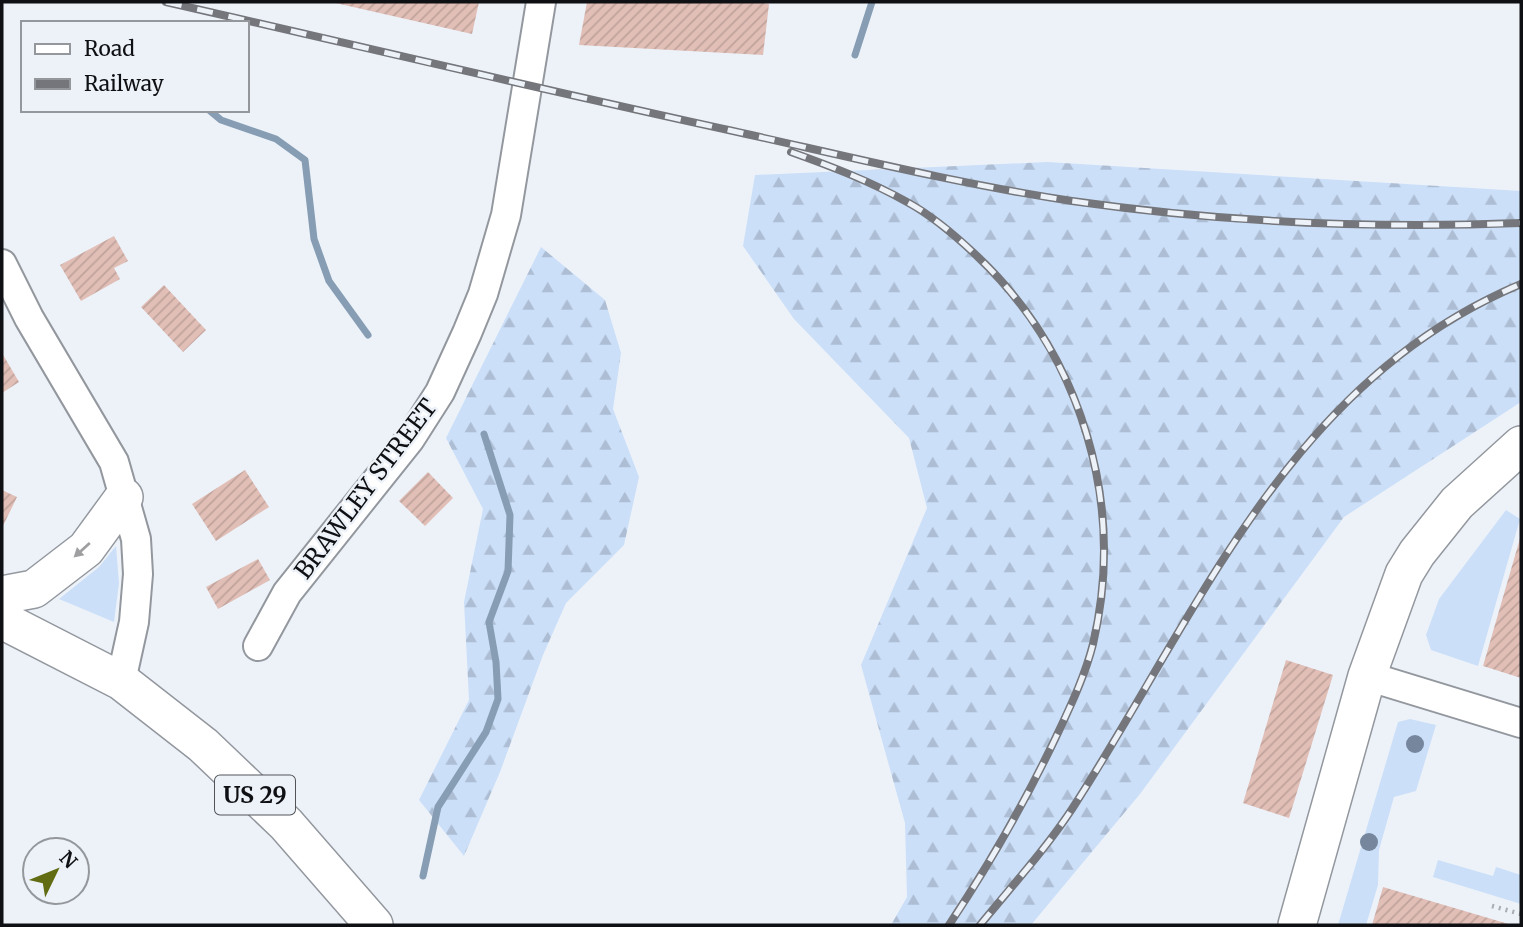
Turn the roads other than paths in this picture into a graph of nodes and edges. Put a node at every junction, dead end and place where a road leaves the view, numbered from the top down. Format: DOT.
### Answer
graph roads {
  1 [pos="541,2"];
  2 [pos="2,264"];
  3 [pos="1521,444"];
  4 [pos="124,497"];
  5 [pos="2,595"];
  6 [pos="2,620"];
  7 [pos="258,646"];
  8 [pos="1367,676"];
  9 [pos="121,681"];
  10 [pos="1521,723"];
  11 [pos="374,925"];
  12 [pos="1297,925"];
  1 -- 7 [label="street, BRAWLEY STREET"];
  2 -- 4 [label="street"];
  3 -- 8 [label="main road"];
  4 -- 5 [label="main road, one-way"];
  4 -- 9 [label="street"];
  6 -- 9 [label="main road, US 29"];
  8 -- 10 [label="street"];
  8 -- 12 [label="main road"];
  9 -- 11 [label="main road, US 29"];
}
